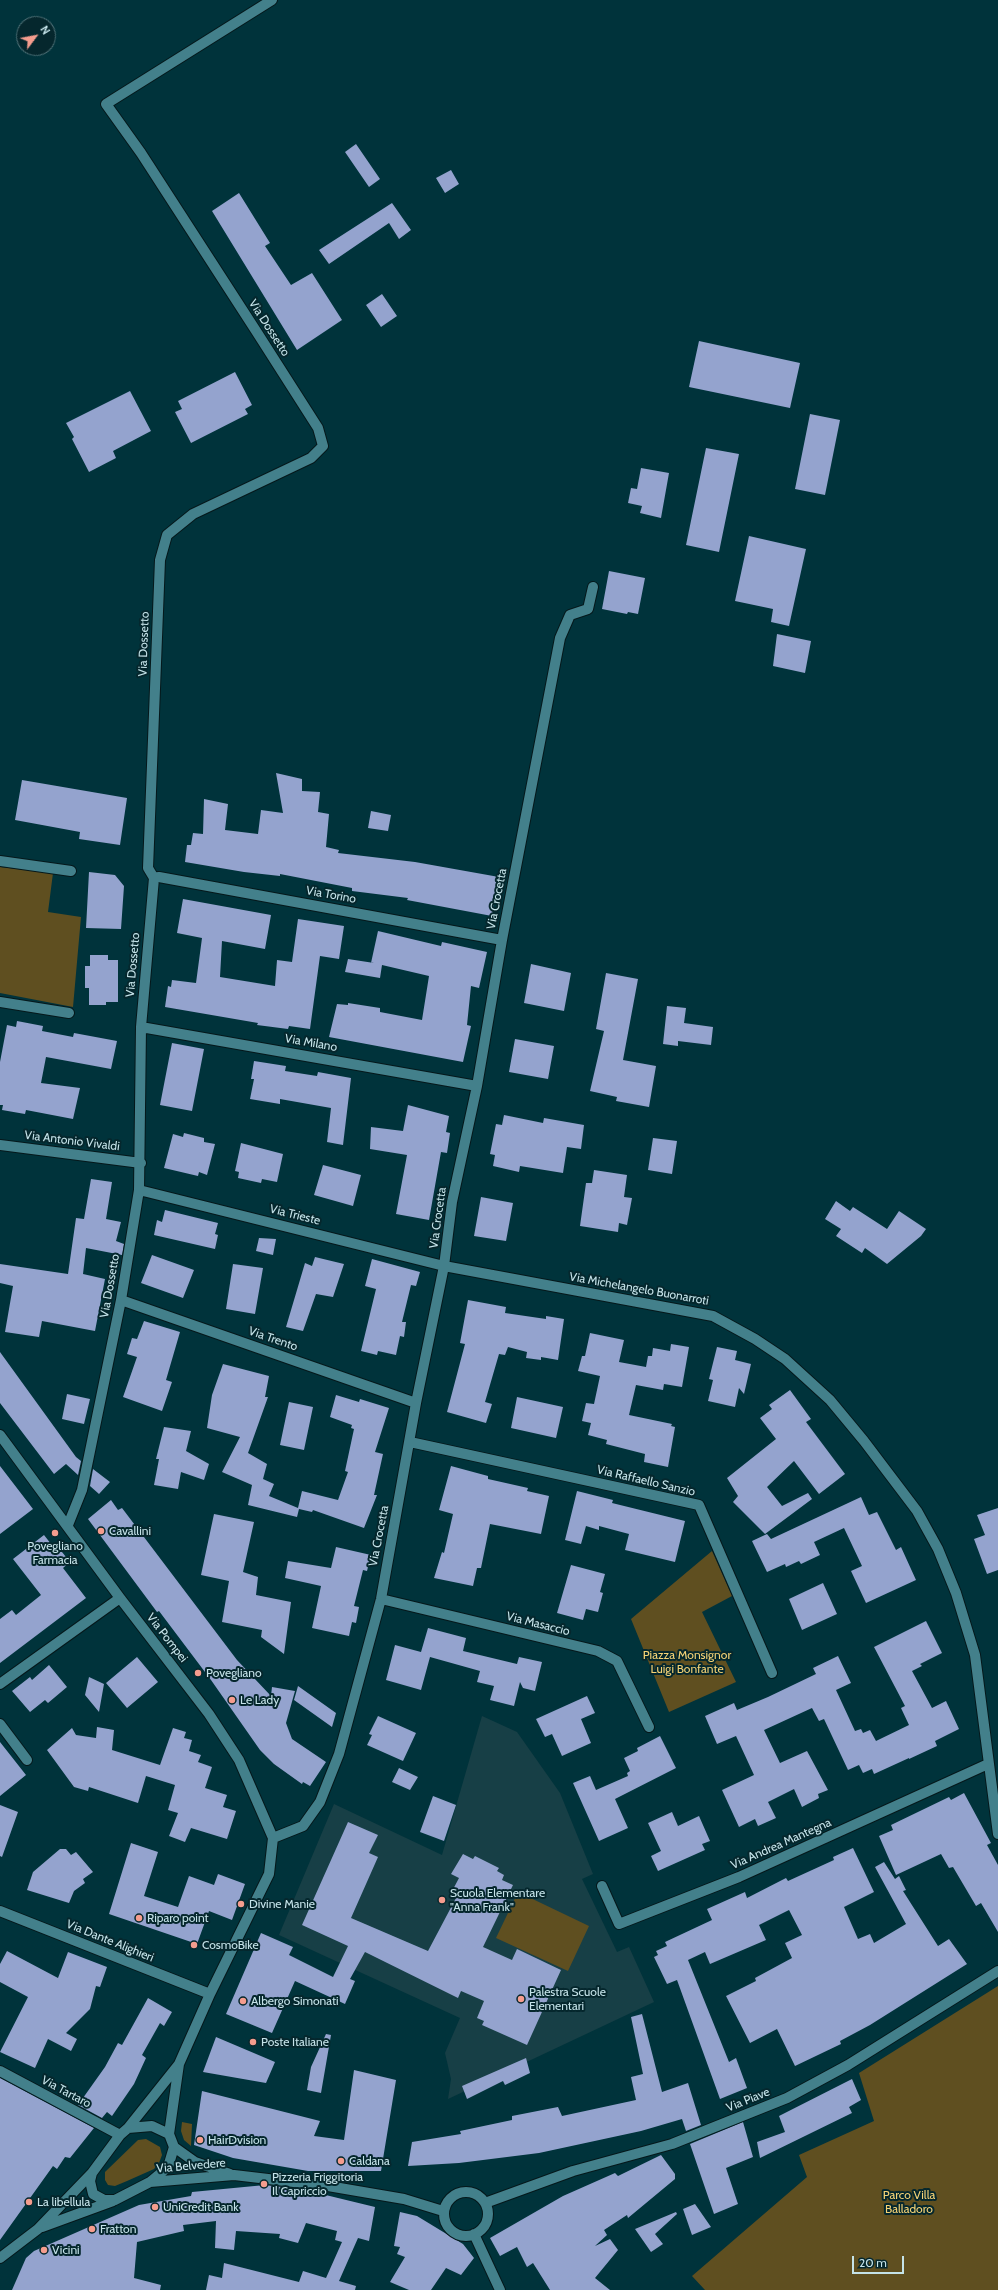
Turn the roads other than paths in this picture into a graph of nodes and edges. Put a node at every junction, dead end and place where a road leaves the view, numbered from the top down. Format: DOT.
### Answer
graph roads {
  1 [pos="272,0"];
  2 [pos="593,587"];
  3 [pos="0,861"];
  4 [pos="72,871"];
  5 [pos="154,878"];
  6 [pos="502,940"];
  7 [pos="0,1002"];
  8 [pos="69,1013"];
  9 [pos="141,1027"];
  10 [pos="478,1086"];
  11 [pos="0,1145"];
  12 [pos="141,1163"];
  13 [pos="139,1190"];
  14 [pos="444,1266"];
  15 [pos="121,1300"];
  16 [pos="416,1403"];
  17 [pos="0,1435"];
  18 [pos="410,1442"];
  19 [pos="68,1525"];
  20 [pos="120,1598"];
  21 [pos="380,1599"];
  22 [pos="772,1673"];
  23 [pos="0,1684"];
  24 [pos="0,1724"];
  25 [pos="648,1727"];
  26 [pos="27,1760"];
  27 [pos="988,1764"];
  28 [pos="998,1834"];
  29 [pos="273,1838"];
  30 [pos="602,1886"];
  31 [pos="0,1911"];
  32 [pos="998,1971"];
  33 [pos="210,1994"];
  34 [pos="179,2064"];
  35 [pos="0,2071"];
  36 [pos="124,2132"];
  37 [pos="169,2134"];
  38 [pos="174,2147"];
  39 [pos="92,2173"];
  40 [pos="234,2175"];
  41 [pos="150,2182"];
  42 [pos="115,2200"];
  43 [pos="485,2203"];
  44 [pos="443,2211"];
  45 [pos="38,2229"];
  46 [pos="474,2234"];
  47 [pos="0,2258"];
  48 [pos="500,2290"];
  1 -- 5 [label="street, Via Dossetto"];
  2 -- 6 [label="street, Via Crocetta"];
  3 -- 4 [label="street"];
  5 -- 6 [label="street, Via Torino"];
  5 -- 9 [label="street, Via Dossetto"];
  6 -- 10 [label="street, Via Crocetta"];
  7 -- 8 [label="street"];
  9 -- 10 [label="street, Via Milano"];
  9 -- 12 [label="street, Via Dossetto"];
  10 -- 14 [label="street, Via Crocetta"];
  11 -- 12 [label="street, Via Antonio Vivaldi"];
  12 -- 13 [label="street, Via Dossetto"];
  13 -- 14 [label="street, Via Trieste"];
  13 -- 15 [label="street, Via Dossetto"];
  14 -- 16 [label="street, Via Crocetta"];
  14 -- 27 [label="street, Via Michelangelo Buonarroti"];
  15 -- 16 [label="street, Via Trento"];
  15 -- 19 [label="street, Via Dossetto"];
  16 -- 18 [label="street, Via Crocetta"];
  17 -- 19 [label="street, Via Pompei"];
  18 -- 21 [label="street, Via Crocetta"];
  18 -- 22 [label="street, Via Raffaello Sanzio"];
  19 -- 20 [label="street, Via Pompei"];
  20 -- 23 [label="street"];
  20 -- 29 [label="street, Via Pompei"];
  21 -- 25 [label="street, Via Masaccio"];
  21 -- 29 [label="street, Via Crocetta"];
  24 -- 26 [label="street"];
  27 -- 28 [label="street, Via Michelangelo Buonarroti"];
  27 -- 30 [label="street, Via Andrea Mantegna"];
  29 -- 33 [label="street, Via Pompei"];
  31 -- 33 [label="street, Via Dante Alighieri"];
  32 -- 43 [label="street, Via Piave"];
  33 -- 34 [label="street, Via Pompei"];
  34 -- 36 [label="street"];
  34 -- 37 [label="street"];
  35 -- 36 [label="street, Via Tartaro"];
  36 -- 37 [label="street"];
  36 -- 39 [label="street"];
  37 -- 38 [label="street"];
  38 -- 40 [label="street, Via Belvedere"];
  38 -- 41 [label="street"];
  39 -- 42 [label="street"];
  39 -- 45 [label="street"];
  40 -- 41 [label="street, Via Belvedere"];
  40 -- 44 [label="street, Via Belvedere"];
  41 -- 42 [label="street"];
  42 -- 45 [label="street"];
  43 -- 44 [label="street"];
  43 -- 46 [label="street"];
  44 -- 46 [label="street"];
  45 -- 47 [label="street"];
  46 -- 48 [label="street"];
}
